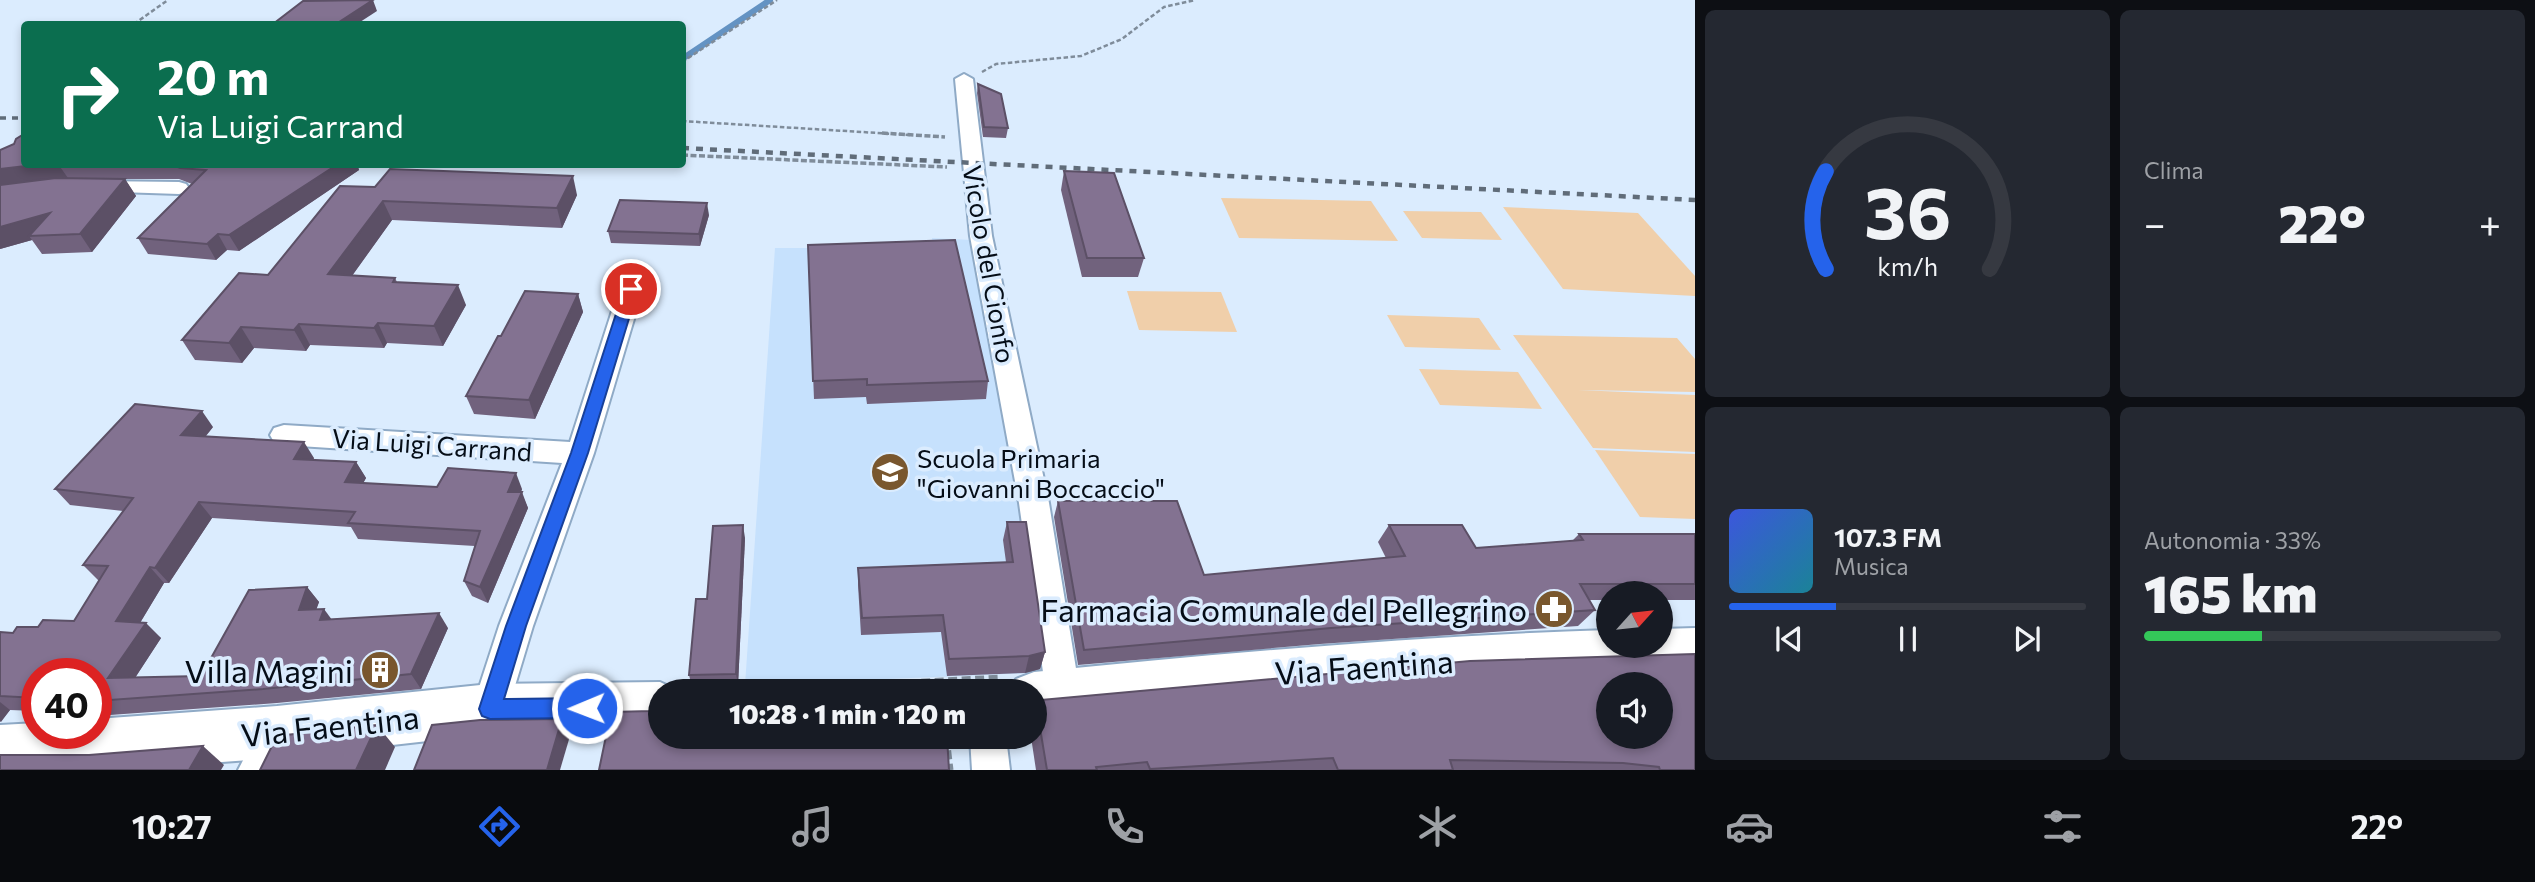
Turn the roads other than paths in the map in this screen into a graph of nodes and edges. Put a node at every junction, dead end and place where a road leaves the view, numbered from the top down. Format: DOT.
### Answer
graph roads {
  1 [pos="964,79"];
  2 [pos="82,187"];
  3 [pos="179,188"];
  4 [pos="631,289"];
  5 [pos="284,435"];
  6 [pos="580,453"];
  7 [pos="1695,651"];
  8 [pos="1034,679"];
  9 [pos="1047,688"];
  10 [pos="648,707"];
  11 [pos="490,709"];
  12 [pos="989,749"];
  13 [pos="267,751"];
  14 [pos="0,752"];
  15 [pos="991,770"];
  1 -- 8 [label="street, Vicolo del Cionfo"];
  2 -- 3 [label="street"];
  4 -- 6 [label="street"];
  5 -- 6 [label="street, Via Luigi Carrand"];
  6 -- 11 [label="street"];
  7 -- 9 [label="street, Via Faentina"];
  10 -- 11 [label="street, Via Faentina"];
  11 -- 13 [label="street, Via Faentina"];
  12 -- 15 [label="street"];
  13 -- 14 [label="street, Via Faentina"];
}
